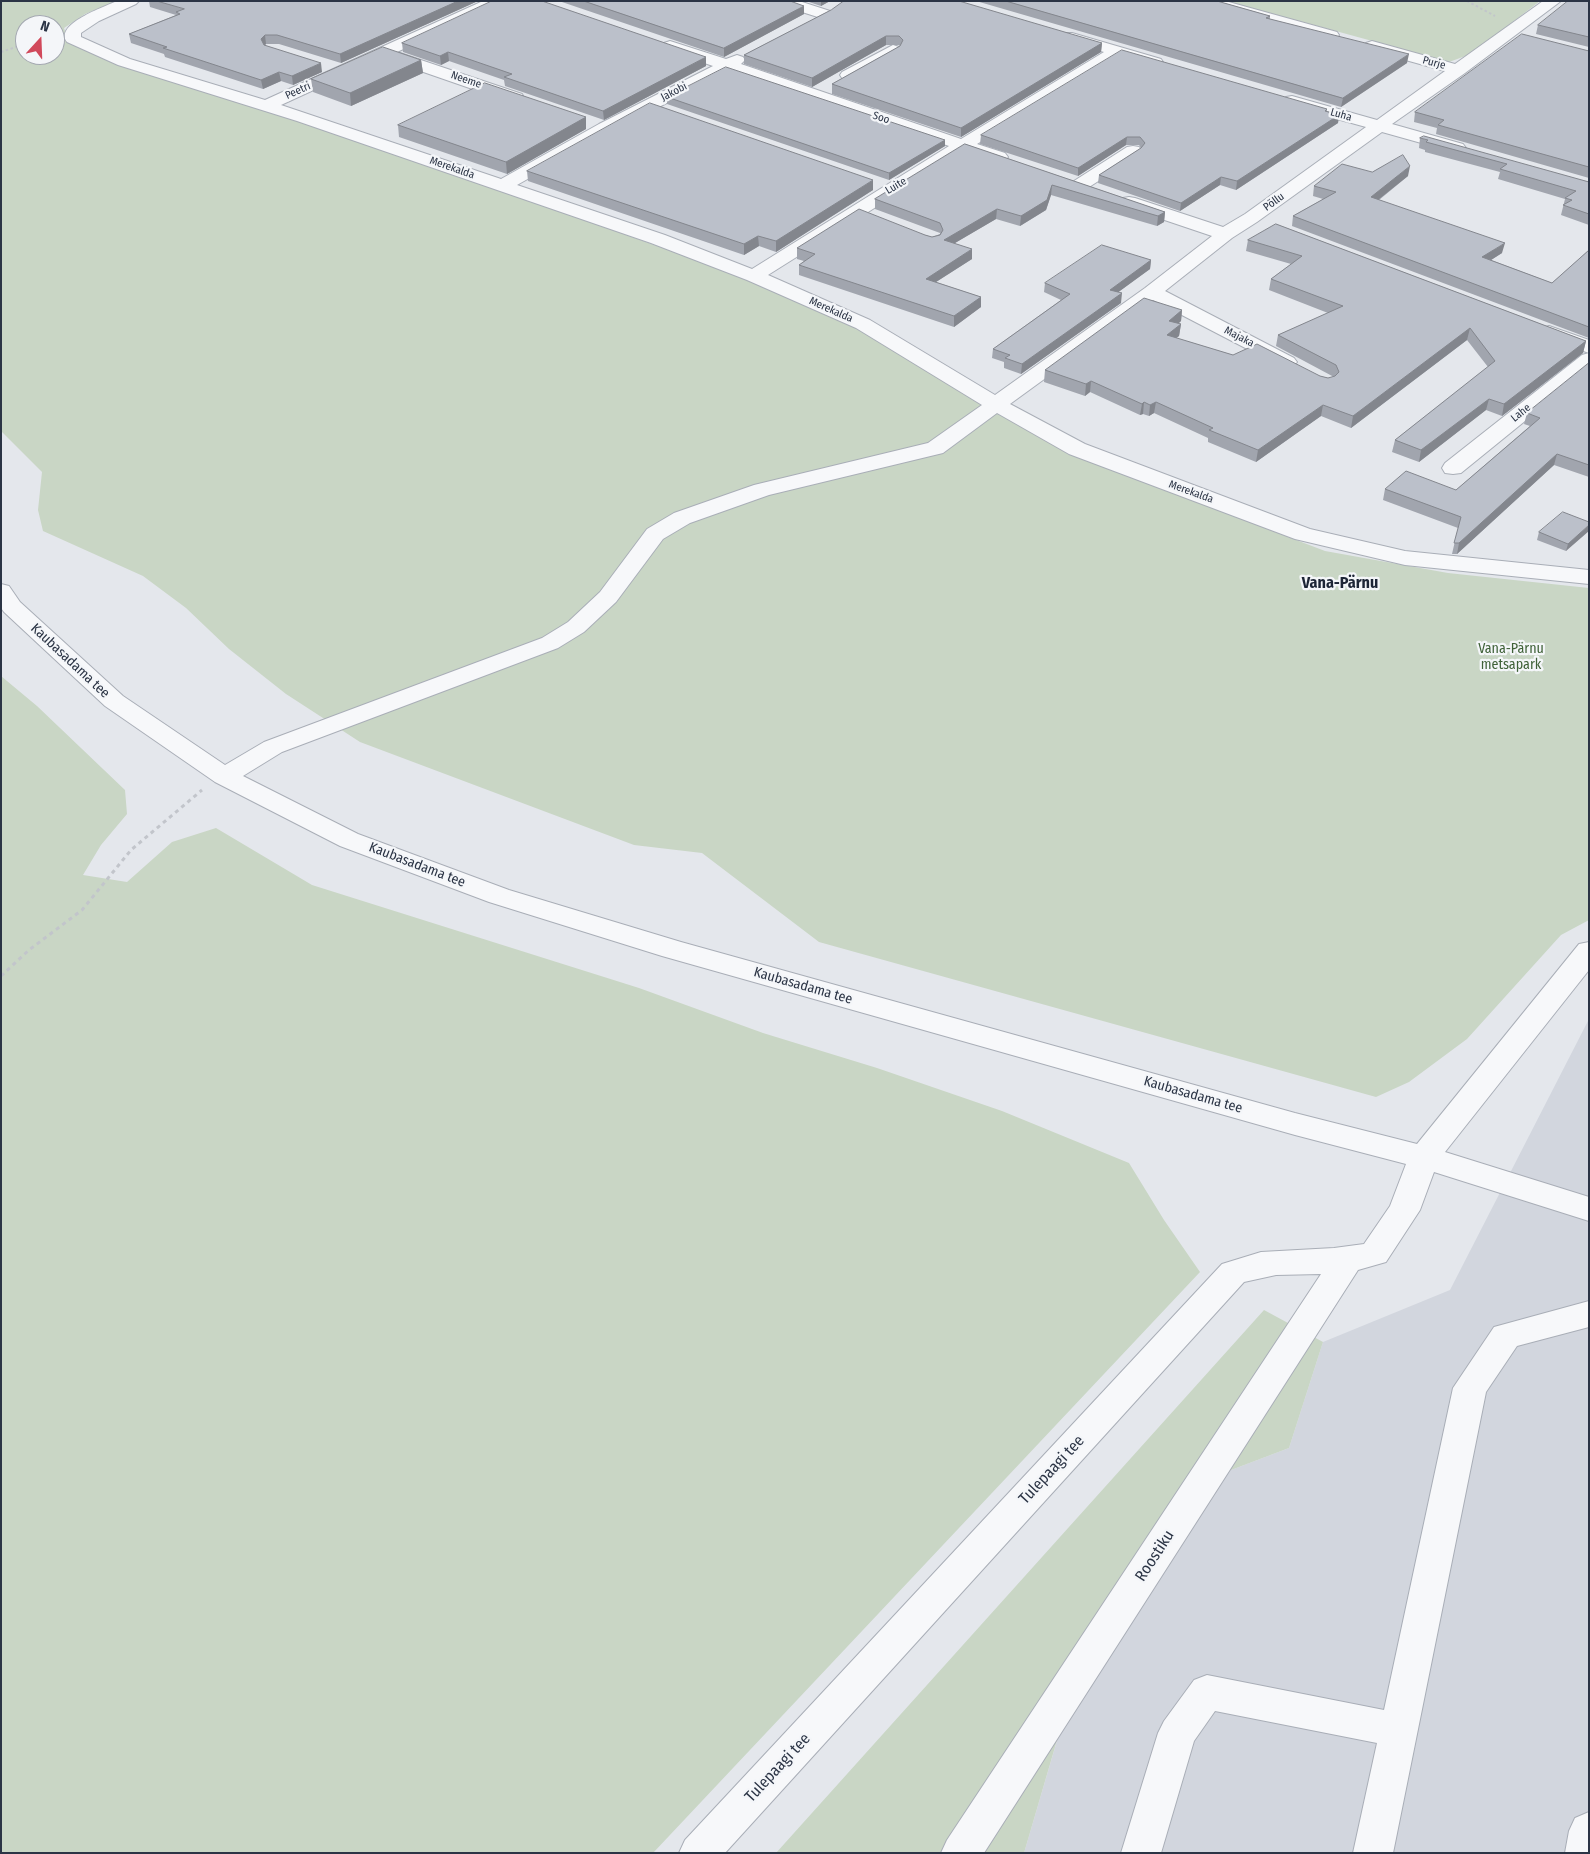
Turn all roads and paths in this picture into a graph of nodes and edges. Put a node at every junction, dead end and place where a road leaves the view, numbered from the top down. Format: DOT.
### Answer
graph roads {
  1 [pos="131,1"];
  2 [pos="496,1"];
  3 [pos="782,1"];
  4 [pos="1207,1"];
  5 [pos="1467,1"];
  6 [pos="1552,1"];
  7 [pos="839,6"];
  8 [pos="824,14"];
  9 [pos="806,23"];
  10 [pos="1052,32"];
  11 [pos="1515,33"];
  12 [pos="654,41"];
  13 [pos="15,47"];
  14 [pos="893,50"];
  15 [pos="754,51"];
  16 [pos="1117,51"];
  17 [pos="1,52"];
  18 [pos="383,52"];
  19 [pos="316,63"];
  20 [pos="727,65"];
  21 [pos="1173,67"];
  22 [pos="1459,70"];
  23 [pos="342,71"];
  24 [pos="813,95"];
  25 [pos="1276,96"];
  26 [pos="531,103"];
  27 [pos="648,105"];
  28 [pos="265,106"];
  29 [pos="666,112"];
  30 [pos="586,122"];
  31 [pos="1379,126"];
  32 [pos="605,128"];
  33 [pos="964,146"];
  34 [pos="1133,151"];
  35 [pos="1474,153"];
  36 [pos="1018,164"];
  37 [pos="1062,179"];
  38 [pos="872,183"];
  39 [pos="1080,185"];
  40 [pos="502,186"];
  41 [pos="890,189"];
  42 [pos="1098,191"];
  43 [pos="1116,197"];
  44 [pos="856,210"];
  45 [pos="1251,218"];
  46 [pos="882,220"];
  47 [pos="1269,225"];
  48 [pos="1225,234"];
  49 [pos="754,276"];
  50 [pos="1152,292"];
  51 [pos="1534,326"];
  52 [pos="1589,347"];
  53 [pos="1589,359"];
  54 [pos="1300,369"];
  55 [pos="997,405"];
  56 [pos="1453,468"];
  57 [pos="1589,577"];
  58 [pos="1,591"];
  59 [pos="224,776"];
  60 [pos="1589,951"];
  61 [pos="1,976"];
  62 [pos="1424,1157"];
  63 [pos="1589,1210"];
  64 [pos="1348,1259"];
  65 [pos="1589,1314"];
  66 [pos="1398,1730"];
  67 [pos="1589,1831"];
  68 [pos="699,1853"];
  69 [pos="961,1853"];
  70 [pos="1142,1853"];
  71 [pos="1373,1853"];
  72 [pos="1585,1853"];
  1 -- 28 [label="street, Merekalda"];
  2 -- 18 [label="street, Peetri"];
  3 -- 8 [label="street"];
  4 -- 22 [label="street, Purje"];
  5 -- 11 [label="path"];
  6 -- 11 [label="street, Põllu"];
  7 -- 8 [label="street"];
  8 -- 9 [label="street"];
  10 -- 16 [label="street"];
  11 -- 22 [label="street, Põllu"];
  12 -- 20 [label="street, Soo"];
  13 -- 17 [label="path"];
  14 -- 24 [label="street"];
  15 -- 20 [label="street, Jakobi"];
  16 -- 21 [label="street"];
  16 -- 33 [label="street, Luite"];
  18 -- 23 [label="street, Peetri"];
  18 -- 26 [label="street, Neeme"];
  19 -- 23 [label="street"];
  20 -- 24 [label="street, Soo"];
  20 -- 27 [label="street, Jakobi"];
  22 -- 31 [label="street, Põllu"];
  23 -- 28 [label="street, Peetri"];
  24 -- 33 [label="street, Soo"];
  25 -- 31 [label="street, Luha"];
  27 -- 29 [label="street"];
  27 -- 32 [label="street, Jakobi"];
  28 -- 40 [label="street, Merekalda"];
  30 -- 32 [label="street"];
  31 -- 35 [label="street, Luha"];
  31 -- 45 [label="street, Põllu"];
  32 -- 40 [label="street, Jakobi"];
  33 -- 36 [label="street, Soo"];
  33 -- 41 [label="street, Luite"];
  34 -- 39 [label="street"];
  37 -- 39 [label="street"];
  38 -- 41 [label="street"];
  39 -- 42 [label="street"];
  40 -- 49 [label="street, Merekalda"];
  41 -- 44 [label="street, Luite"];
  43 -- 48 [label="street"];
  44 -- 46 [label="street"];
  44 -- 49 [label="street, Luite"];
  45 -- 47 [label="street"];
  45 -- 48 [label="street, Põllu"];
  48 -- 50 [label="street, Põllu"];
  49 -- 55 [label="street, Merekalda"];
  50 -- 54 [label="street, Majaka"];
  50 -- 55 [label="street, Põllu"];
  51 -- 52 [label="street"];
  53 -- 56 [label="street, Lahe"];
  55 -- 57 [label="street, Merekalda"];
  55 -- 59 [label="street, Põllu"];
  58 -- 59 [label="street, Kaubasadama tee"];
  59 -- 61 [label="path"];
  59 -- 62 [label="street, Kaubasadama tee"];
  60 -- 62 [label="street"];
  62 -- 63 [label="street, Kaubasadama tee"];
  62 -- 64 [label="street, Tulepaagi tee"];
  64 -- 68 [label="street, Tulepaagi tee"];
  64 -- 69 [label="street, Roostiku"];
  65 -- 66 [label="street"];
  66 -- 70 [label="street"];
  66 -- 71 [label="street"];
  67 -- 72 [label="street"];
}
